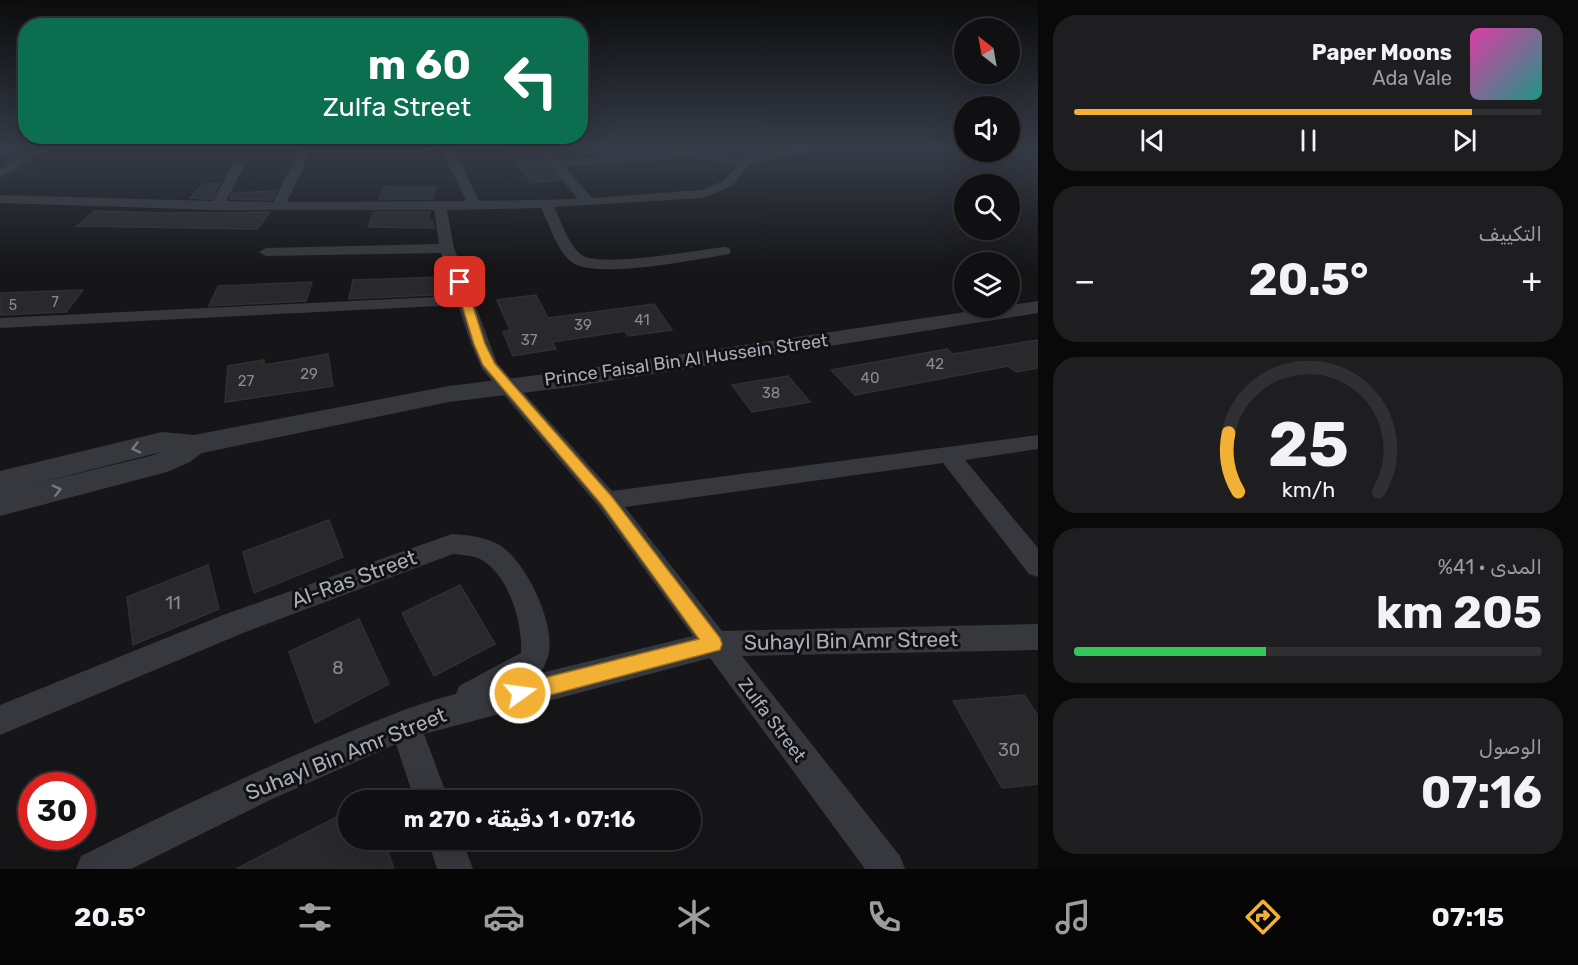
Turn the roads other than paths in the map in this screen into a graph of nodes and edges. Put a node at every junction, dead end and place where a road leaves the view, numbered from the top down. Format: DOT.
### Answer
graph roads {
  1 [pos="226,189"];
  2 [pos="287,189"];
  3 [pos="466,189"];
  4 [pos="577,189"];
  5 [pos="721,189"];
  6 [pos="0,199"];
  7 [pos="587,201"];
  8 [pos="546,204"];
  9 [pos="474,205"];
  10 [pos="217,206"];
  11 [pos="278,206"];
  12 [pos="440,208"];
  13 [pos="447,248"];
  14 [pos="724,251"];
  15 [pos="266,252"];
  16 [pos="466,300"];
  17 [pos="1038,307"];
  18 [pos="0,323"];
  19 [pos="505,385"];
  20 [pos="1038,442"];
  21 [pos="194,445"];
  22 [pos="949,455"];
  23 [pos="0,482"];
  24 [pos="607,501"];
  25 [pos="0,504"];
  26 [pos="1038,566"];
  27 [pos="1038,637"];
  28 [pos="713,644"];
  29 [pos="0,720"];
  30 [pos="419,720"];
  31 [pos="430,790"];
  32 [pos="448,850"];
  33 [pos="94,869"];
  34 [pos="455,869"];
  35 [pos="887,869"];
  1 -- 10 [label="street"];
  2 -- 11 [label="street"];
  3 -- 9 [label="street"];
  4 -- 7 [label="street"];
  5 -- 7 [label="street"];
  6 -- 10 [label="street"];
  7 -- 8 [label="street"];
  8 -- 9 [label="street"];
  8 -- 14 [label="street"];
  9 -- 12 [label="street"];
  10 -- 11 [label="street"];
  11 -- 12 [label="street"];
  12 -- 13 [label="street, Zulfa Street"];
  13 -- 15 [label="street"];
  13 -- 16 [label="street, Zulfa Street"];
  16 -- 18 [label="street"];
  16 -- 19 [label="street, Zulfa Street"];
  17 -- 19 [label="street, Prince Faisal Bin Al Hussein Street"];
  19 -- 21 [label="street, Prince Faisal Bin Al Hussein Street"];
  19 -- 24 [label="street, Zulfa Street"];
  20 -- 22 [label="street"];
  21 -- 23 [label="street, Prince Faisal Bin Al Hussein Street, one-way"];
  25 -- 21 [label="street, Prince Faisal Bin Al Hussein Street, one-way"];
  22 -- 24 [label="street"];
  22 -- 26 [label="street"];
  24 -- 28 [label="street, Zulfa Street"];
  27 -- 28 [label="street, Suhayl Bin Amr Street"];
  28 -- 30 [label="street, Suhayl Bin Amr Street"];
  28 -- 35 [label="street, Zulfa Street"];
  29 -- 30 [label="street, Al-Ras Street"];
  30 -- 31 [label="street"];
  30 -- 33 [label="street, Suhayl Bin Amr Street"];
  32 -- 34 [label="street"];
}
